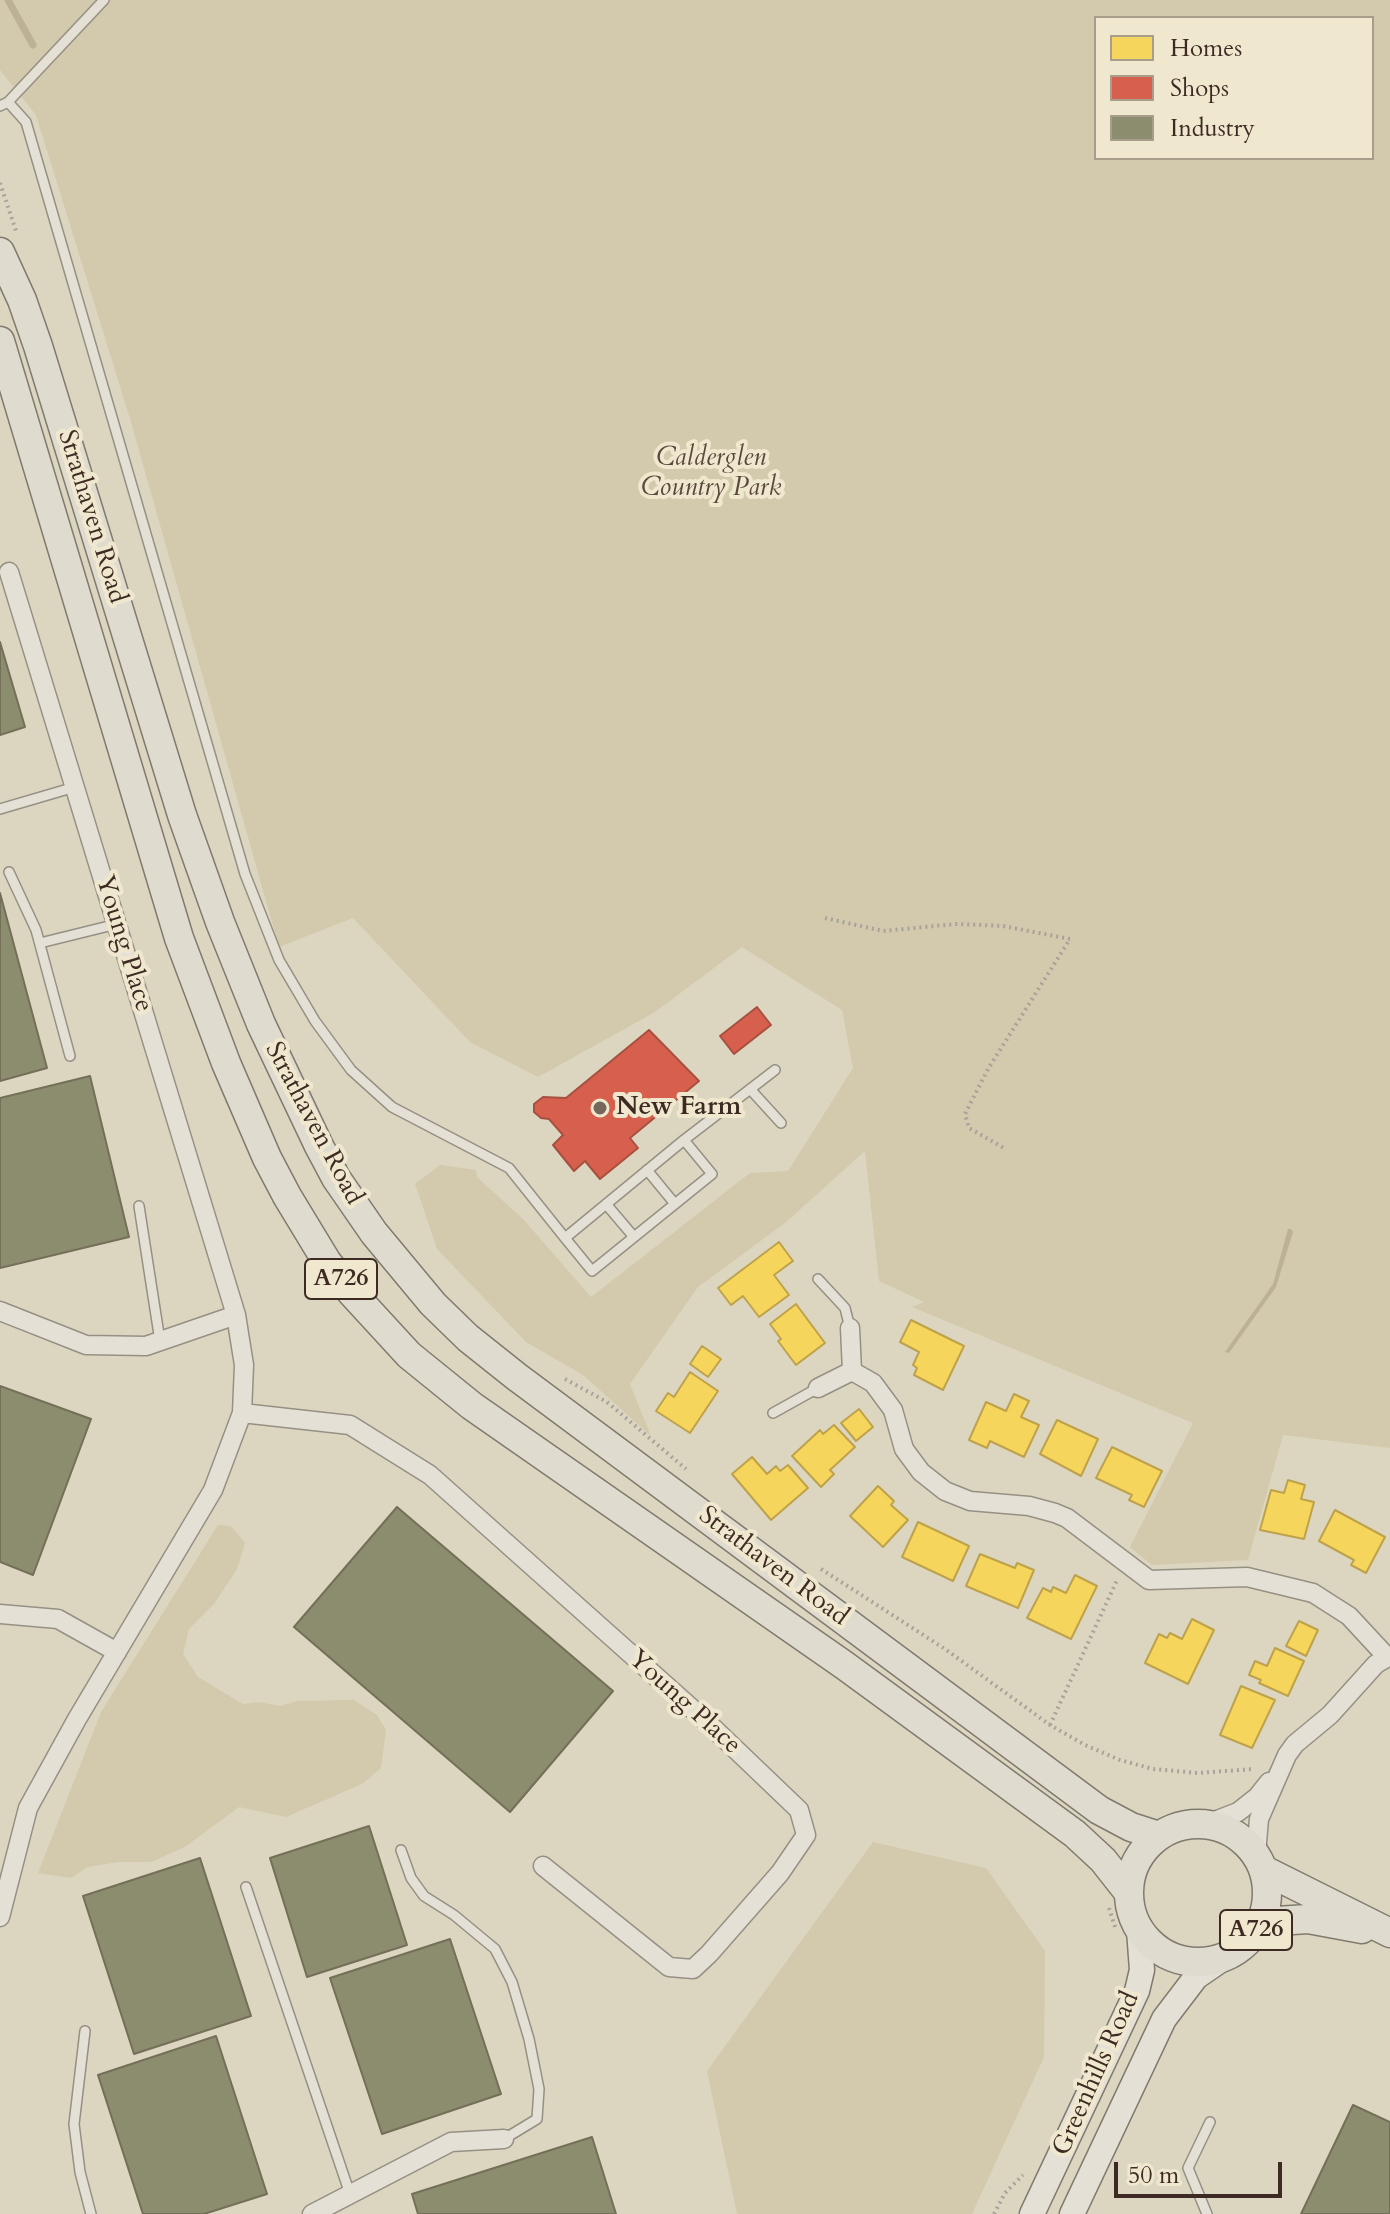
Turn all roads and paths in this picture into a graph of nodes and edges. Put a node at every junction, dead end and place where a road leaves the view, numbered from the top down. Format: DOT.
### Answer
graph roads {
  1 [pos="104,0"];
  2 [pos="4,104"];
  3 [pos="0,252"];
  4 [pos="0,341"];
  5 [pos="9,572"];
  6 [pos="75,787"];
  7 [pos="0,809"];
  8 [pos="9,872"];
  9 [pos="825,918"];
  10 [pos="117,924"];
  11 [pos="40,943"];
  12 [pos="70,1056"];
  13 [pos="775,1070"];
  14 [pos="750,1089"];
  15 [pos="781,1123"];
  16 [pos="684,1140"];
  17 [pos="1004,1148"];
  18 [pos="647,1170"];
  19 [pos="606,1204"];
  20 [pos="675,1204"];
  21 [pos="139,1206"];
  22 [pos="634,1237"];
  23 [pos="565,1238"];
  24 [pos="818,1279"];
  25 [pos="0,1311"];
  26 [pos="236,1315"];
  27 [pos="850,1328"];
  28 [pos="160,1341"];
  29 [pos="852,1371"];
  30 [pos="552,1372"];
  31 [pos="818,1388"];
  32 [pos="242,1413"];
  33 [pos="773,1413"];
  34 [pos="694,1476"];
  35 [pos="1125,1564"];
  36 [pos="813,1565"];
  37 [pos="0,1614"];
  38 [pos="117,1652"];
  39 [pos="1389,1657"];
  40 [pos="1050,1725"];
  41 [pos="1281,1768"];
  42 [pos="1207,1824"];
  43 [pos="1159,1836"];
  44 [pos="401,1850"];
  45 [pos="1260,1862"];
  46 [pos="543,1866"];
  47 [pos="246,1887"];
  48 [pos="1118,1898"];
  49 [pos="0,1917"];
  50 [pos="1261,1922"];
  51 [pos="1129,1932"];
  52 [pos="1390,1935"];
  53 [pos="1228,1955"];
  54 [pos="85,2031"];
  55 [pos="1210,2122"];
  56 [pos="504,2139"];
  57 [pos="1031,2168"];
  58 [pos="350,2194"];
  59 [pos="91,2214"];
  60 [pos="312,2214"];
  61 [pos="994,2214"];
  62 [pos="1032,2214"];
  63 [pos="1072,2214"];
  64 [pos="1207,2214"];
  1 -- 2 [label="lane"];
  2 -- 23 [label="lane"];
  3 -- 43 [label="main road, Strathaven Road / A726"];
  4 -- 48 [label="main road, Strathaven Road / A726"];
  5 -- 6 [label="street, Young Place"];
  6 -- 7 [label="lane"];
  6 -- 10 [label="street, Young Place"];
  8 -- 11 [label="lane"];
  9 -- 17 [label="path"];
  10 -- 11 [label="lane"];
  10 -- 26 [label="street, Young Place"];
  11 -- 12 [label="lane"];
  13 -- 14 [label="lane"];
  14 -- 15 [label="lane"];
  14 -- 16 [label="lane"];
  16 -- 18 [label="lane"];
  16 -- 20 [label="lane"];
  18 -- 19 [label="lane"];
  18 -- 20 [label="lane"];
  19 -- 22 [label="lane"];
  19 -- 23 [label="lane"];
  20 -- 22 [label="lane"];
  21 -- 28 [label="lane"];
  22 -- 23 [label="lane"];
  24 -- 27 [label="lane"];
  25 -- 28 [label="street"];
  26 -- 28 [label="street"];
  26 -- 32 [label="street, Young Place"];
  27 -- 29 [label="street"];
  29 -- 31 [label="street"];
  29 -- 35 [label="street"];
  30 -- 34 [label="path"];
  31 -- 33 [label="lane"];
  32 -- 38 [label="street, Young Place"];
  32 -- 46 [label="street, Young Place"];
  35 -- 39 [label="street"];
  35 -- 40 [label="path"];
  36 -- 40 [label="path"];
  37 -- 38 [label="street"];
  38 -- 49 [label="street, Young Place"];
  39 -- 41 [label="street"];
  40 -- 41 [label="path"];
  41 -- 42 [label="street"];
  41 -- 45 [label="street"];
  42 -- 43 [label="main road"];
  42 -- 45 [label="main road, A726"];
  43 -- 48 [label="main road"];
  44 -- 56 [label="lane"];
  45 -- 50 [label="main road, A726"];
  45 -- 52 [label="main road, A726"];
  47 -- 58 [label="lane"];
  48 -- 51 [label="path"];
  48 -- 51 [label="main road, A726"];
  50 -- 52 [label="main road, A726"];
  50 -- 53 [label="main road, A726"];
  51 -- 53 [label="main road, A726"];
  51 -- 62 [label="street, Greenhills Road"];
  53 -- 63 [label="street, Greenhills Road"];
  54 -- 59 [label="lane"];
  55 -- 64 [label="lane"];
  56 -- 58 [label="street"];
  57 -- 61 [label="path"];
  58 -- 60 [label="street"];
}
